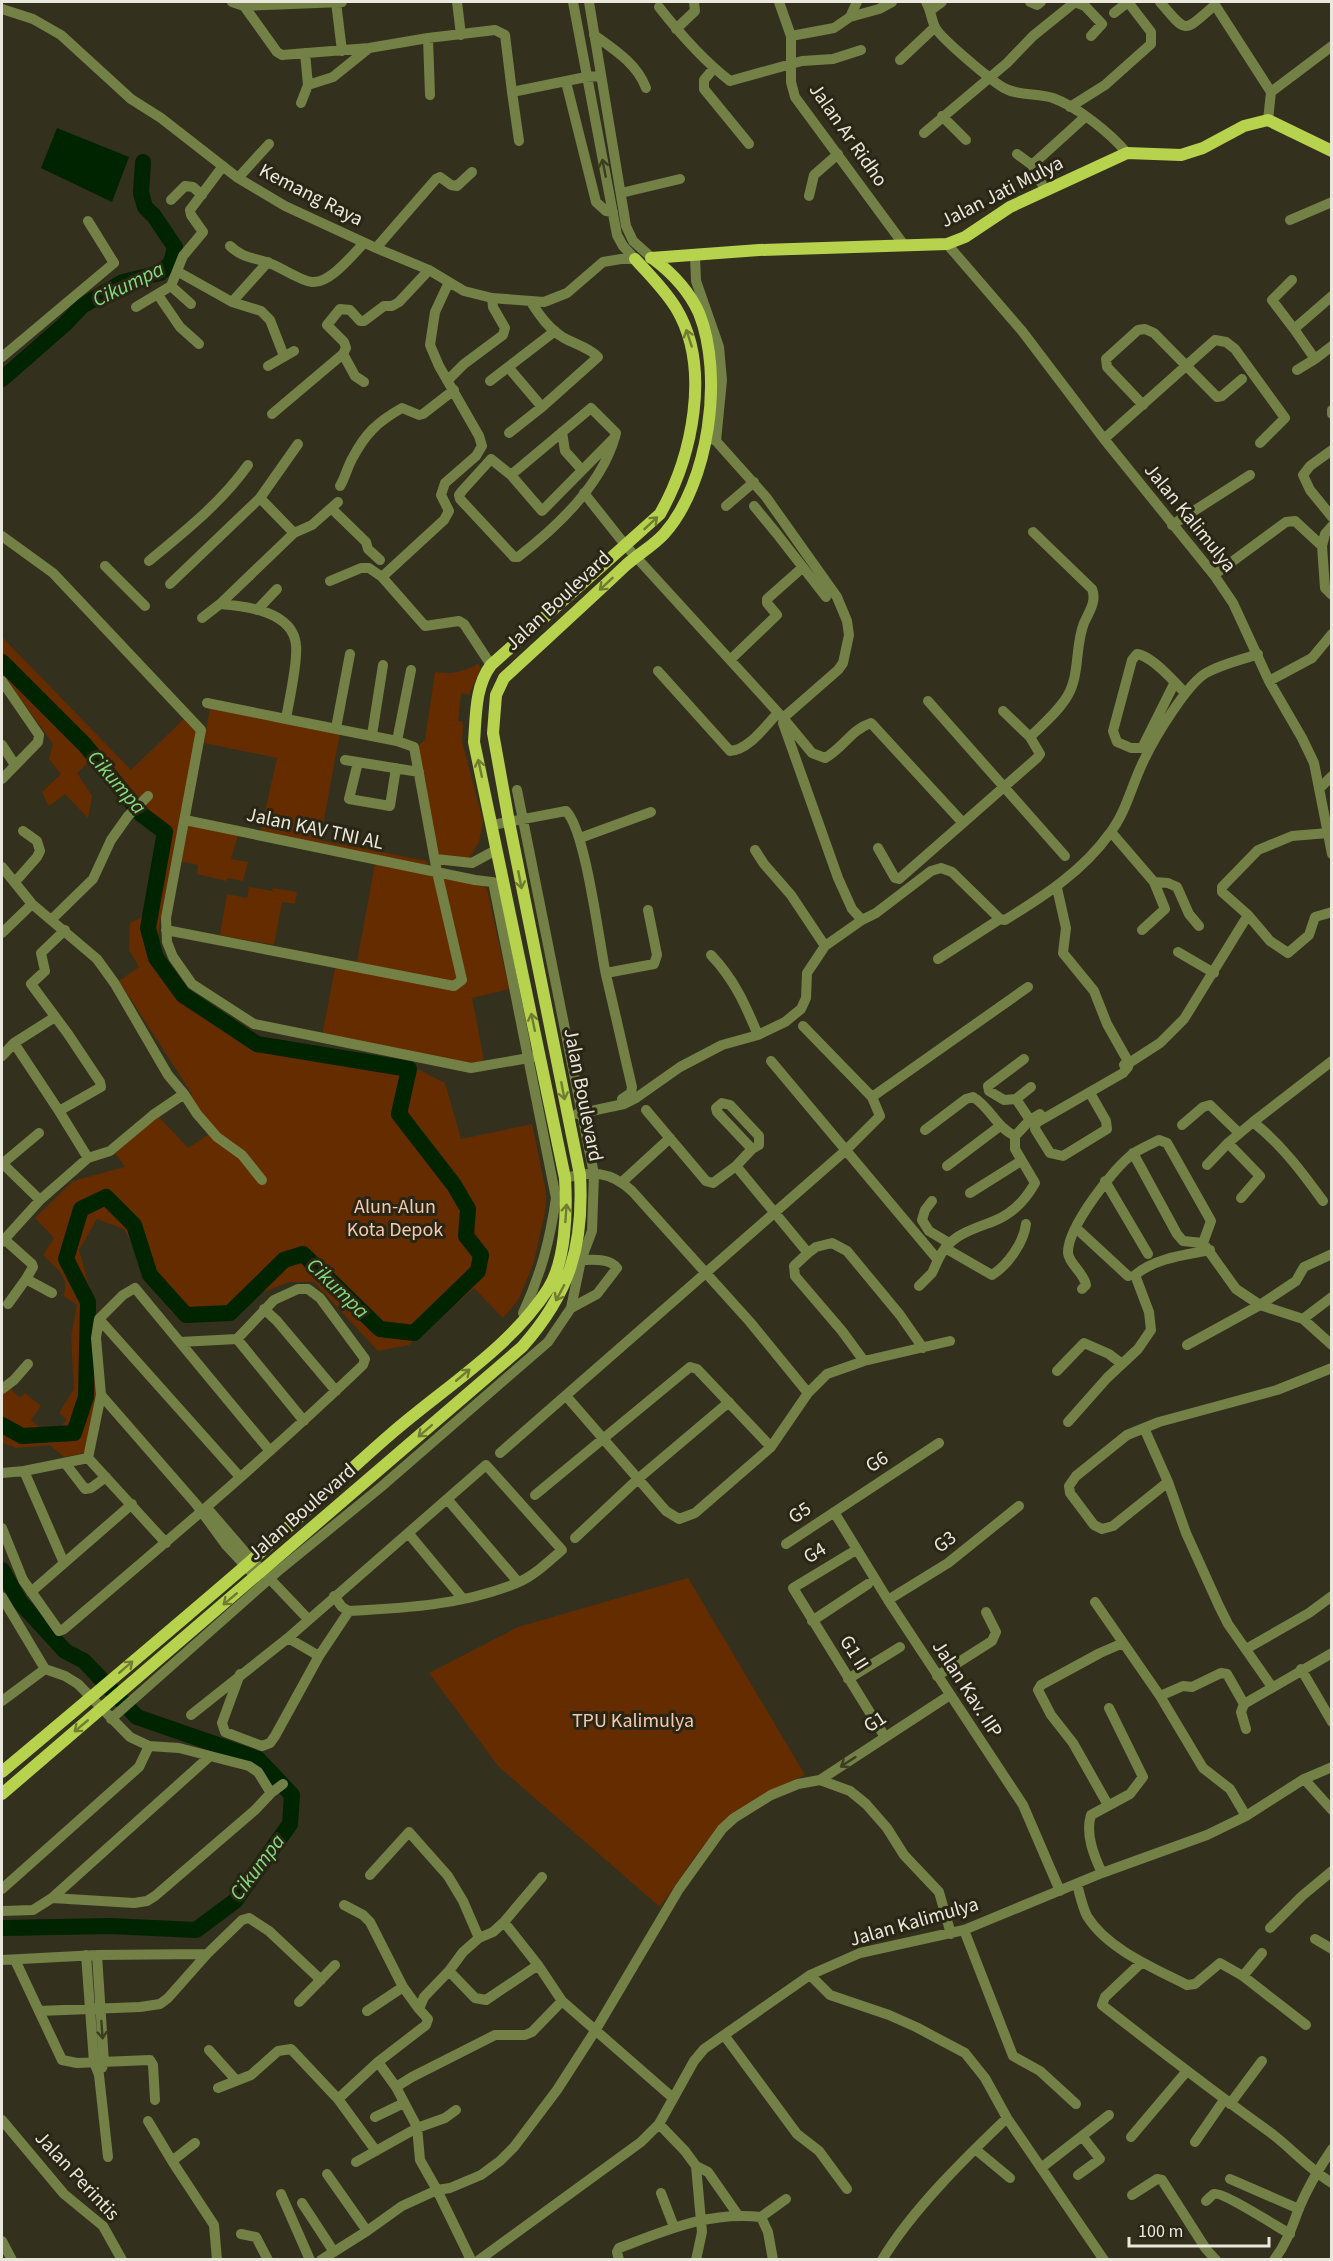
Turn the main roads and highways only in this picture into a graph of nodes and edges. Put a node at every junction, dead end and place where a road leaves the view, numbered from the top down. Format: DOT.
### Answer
graph roads {
  1 [pos="1332,151"];
  2 [pos="679,257"];
  3 [pos="652,258"];
  4 [pos="635,259"];
  5 [pos="671,273"];
  6 [pos="2,1772"];
  7 [pos="2,1794"];
  1 -- 2 [label="main road, Jalan Jati Mulya"];
  2 -- 3 [label="main road, Jalan Jati Mulya"];
  2 -- 5 [label="main road"];
  3 -- 4 [label="main road, Jalan Jati Mulya"];
  3 -- 5 [label="main road, Jalan Boulevard"];
  6 -- 4 [label="main road, Jalan Boulevard, one-way"];
  5 -- 7 [label="main road, Jalan Boulevard, one-way"];
}
